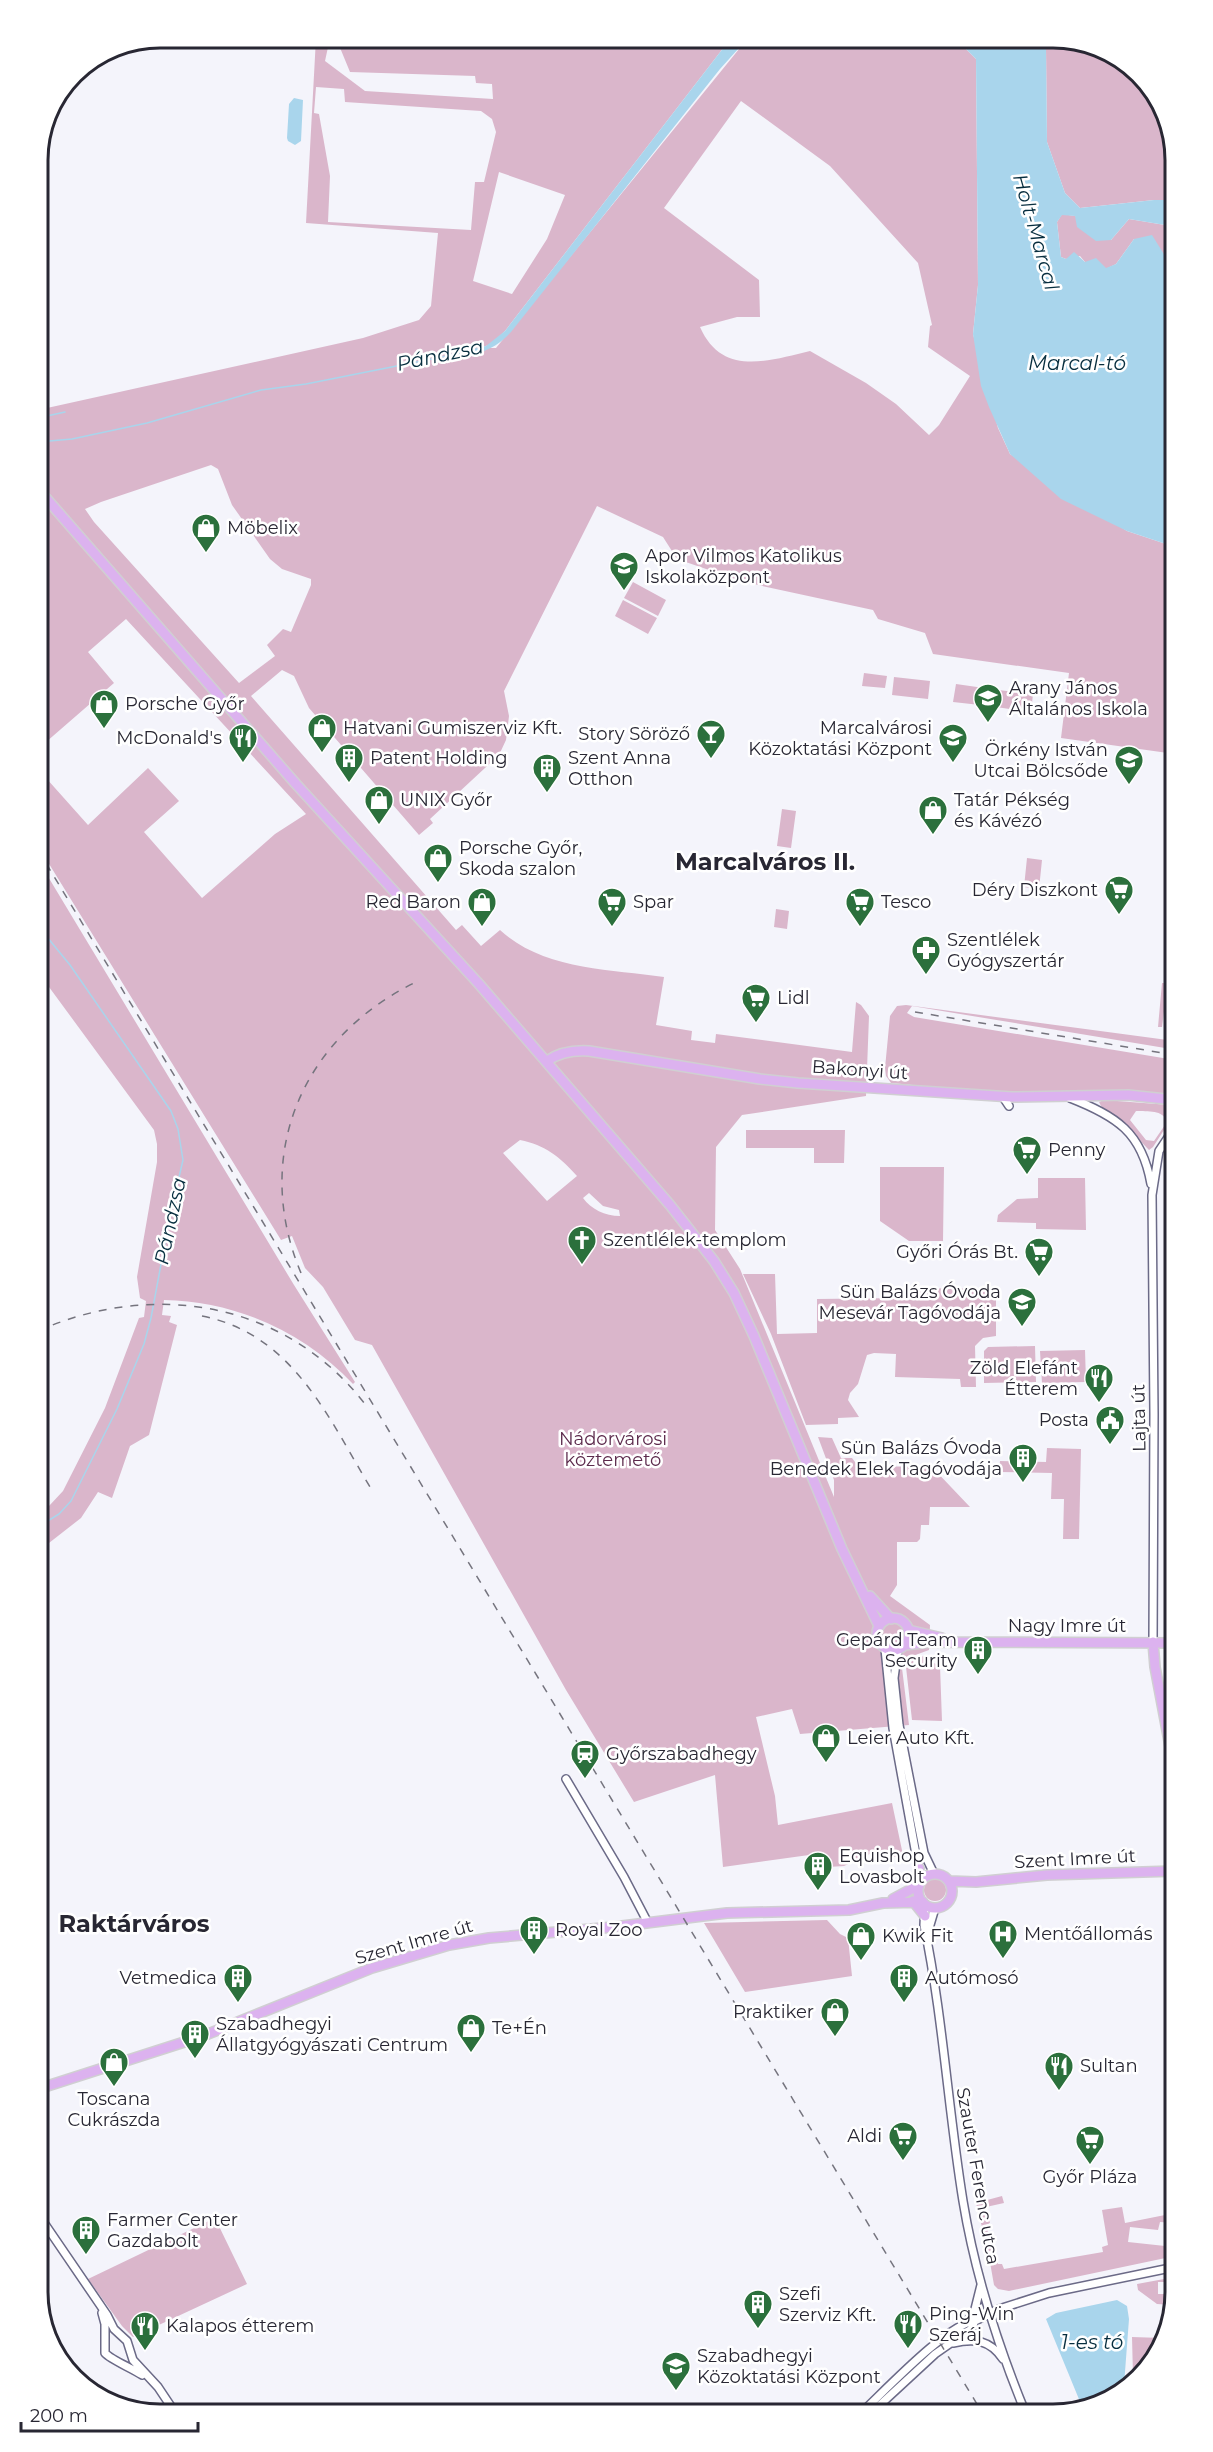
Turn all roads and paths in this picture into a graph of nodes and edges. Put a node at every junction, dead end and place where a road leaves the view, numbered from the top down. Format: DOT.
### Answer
graph roads {
  1 [pos="48,501"];
  2 [pos="50,503"];
  3 [pos="547,1061"];
  4 [pos="1070,1098"];
  5 [pos="1165,1099"];
  6 [pos="1165,1143"];
  7 [pos="1152,1195"];
  8 [pos="861,1587"];
  9 [pos="891,1619"];
  10 [pos="879,1626"];
  11 [pos="908,1630"];
  12 [pos="959,1642"];
  13 [pos="1153,1642"];
  14 [pos="1165,1643"];
  15 [pos="902,1647"];
  16 [pos="885,1649"];
  17 [pos="1165,1717"];
  18 [pos="566,1779"];
  19 [pos="920,1868"];
  20 [pos="1165,1871"];
  21 [pos="934,1874"];
  22 [pos="949,1881"];
  23 [pos="976,1882"];
  24 [pos="920,1883"];
  25 [pos="952,1894"];
  26 [pos="917,1900"];
  27 [pos="935,1908"];
  28 [pos="925,1916"];
  29 [pos="648,1923"];
  30 [pos="927,1937"];
  31 [pos="48,2086"];
  32 [pos="48,2229"];
  33 [pos="1165,2269"];
  34 [pos="981,2282"];
  35 [pos="99,2305"];
  36 [pos="990,2313"];
  37 [pos="975,2321"];
  38 [pos="966,2322"];
  39 [pos="123,2336"];
  40 [pos="105,2342"];
  41 [pos="945,2346"];
  42 [pos="129,2348"];
  43 [pos="117,2360"];
  44 [pos="1006,2364"];
  45 [pos="156,2385"];
  46 [pos="169,2404"];
  47 [pos="871,2404"];
  48 [pos="881,2404"];
  49 [pos="1022,2404"];
  1 -- 2 [label="main road"];
  2 -- 3 [label="main road"];
  3 -- 4 [label="main road, Bakonyi út"];
  3 -- 8 [label="main road"];
  4 -- 5 [label="main road, Bakonyi út"];
  4 -- 7 [label="street, Lajta út"];
  6 -- 7 [label="street, Lajta út"];
  7 -- 13 [label="street, Lajta út"];
  8 -- 9 [label="main road"];
  8 -- 10 [label="main road"];
  9 -- 10 [label="main road"];
  9 -- 11 [label="main road"];
  10 -- 16 [label="main road"];
  11 -- 12 [label="main road, Nagy Imre út"];
  11 -- 15 [label="main road"];
  12 -- 13 [label="main road, Nagy Imre út"];
  12 -- 15 [label="main road, Nagy Imre út"];
  13 -- 14 [label="main road, Nagy Imre út"];
  13 -- 17 [label="main road"];
  15 -- 16 [label="main road"];
  15 -- 21 [label="street"];
  16 -- 19 [label="street"];
  18 -- 29 [label="street"];
  19 -- 24 [label="street"];
  19 -- 26 [label="main road"];
  20 -- 23 [label="main road, Szent Imre út"];
  21 -- 22 [label="main road"];
  21 -- 24 [label="main road"];
  22 -- 23 [label="main road, Szent Imre út"];
  22 -- 25 [label="main road"];
  23 -- 25 [label="main road, Szent Imre út"];
  24 -- 26 [label="main road, Szent Imre út"];
  24 -- 26 [label="main road"];
  25 -- 27 [label="main road"];
  26 -- 27 [label="main road"];
  26 -- 28 [label="main road"];
  26 -- 29 [label="main road, Szent Imre út"];
  27 -- 30 [label="street, Szauter Ferenc utca"];
  28 -- 30 [label="street, Szauter Ferenc utca"];
  29 -- 31 [label="main road, Szent Imre út"];
  30 -- 34 [label="street, Szauter Ferenc utca"];
  32 -- 35 [label="street"];
  33 -- 36 [label="street"];
  34 -- 36 [label="street, Szauter Ferenc utca"];
  34 -- 38 [label="street"];
  35 -- 39 [label="street"];
  35 -- 40 [label="street"];
  36 -- 37 [label="street"];
  36 -- 44 [label="street, Szauter Ferenc utca"];
  37 -- 38 [label="street"];
  37 -- 41 [label="street"];
  38 -- 47 [label="street"];
  39 -- 40 [label="street"];
  39 -- 42 [label="street"];
  40 -- 43 [label="street"];
  41 -- 44 [label="street"];
  41 -- 48 [label="street"];
  42 -- 43 [label="street"];
  42 -- 45 [label="street"];
  43 -- 45 [label="street"];
  44 -- 49 [label="street, Szauter Ferenc utca"];
  45 -- 46 [label="street"];
}
